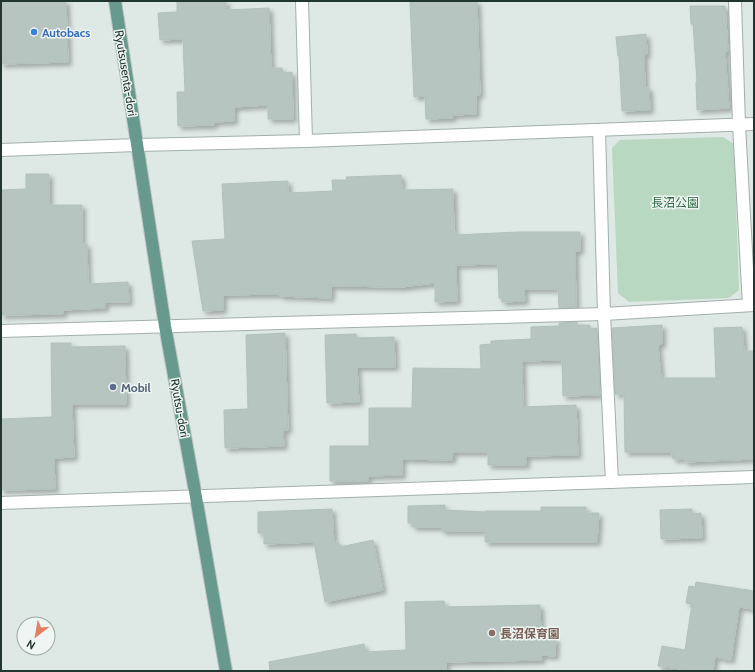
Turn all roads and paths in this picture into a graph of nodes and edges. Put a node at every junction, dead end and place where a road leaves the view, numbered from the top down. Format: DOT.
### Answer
graph roads {
  1 [pos="115,1"];
  2 [pos="302,1"];
  3 [pos="735,1"];
  4 [pos="754,124"];
  5 [pos="739,125"];
  6 [pos="599,130"];
  7 [pos="306,141"];
  8 [pos="137,145"];
  9 [pos="1,150"];
  10 [pos="752,305"];
  11 [pos="604,314"];
  12 [pos="165,326"];
  13 [pos="1,330"];
  14 [pos="754,478"];
  15 [pos="612,482"];
  16 [pos="196,497"];
  17 [pos="1,503"];
  18 [pos="226,671"];
  1 -- 8 [label="main road, Ryutsusenta-dori"];
  2 -- 7 [label="street"];
  3 -- 5 [label="street"];
  4 -- 5 [label="street"];
  5 -- 6 [label="street"];
  5 -- 10 [label="street"];
  6 -- 7 [label="street"];
  6 -- 11 [label="street"];
  7 -- 8 [label="street"];
  8 -- 9 [label="street"];
  8 -- 12 [label="main road, Ryutsu-dori"];
  10 -- 11 [label="street"];
  11 -- 12 [label="street"];
  11 -- 15 [label="street"];
  12 -- 13 [label="street"];
  12 -- 16 [label="main road, Ryutsu-dori"];
  14 -- 15 [label="street"];
  15 -- 16 [label="street"];
  16 -- 17 [label="street"];
  16 -- 18 [label="main road, Ryutsu-dori"];
}
